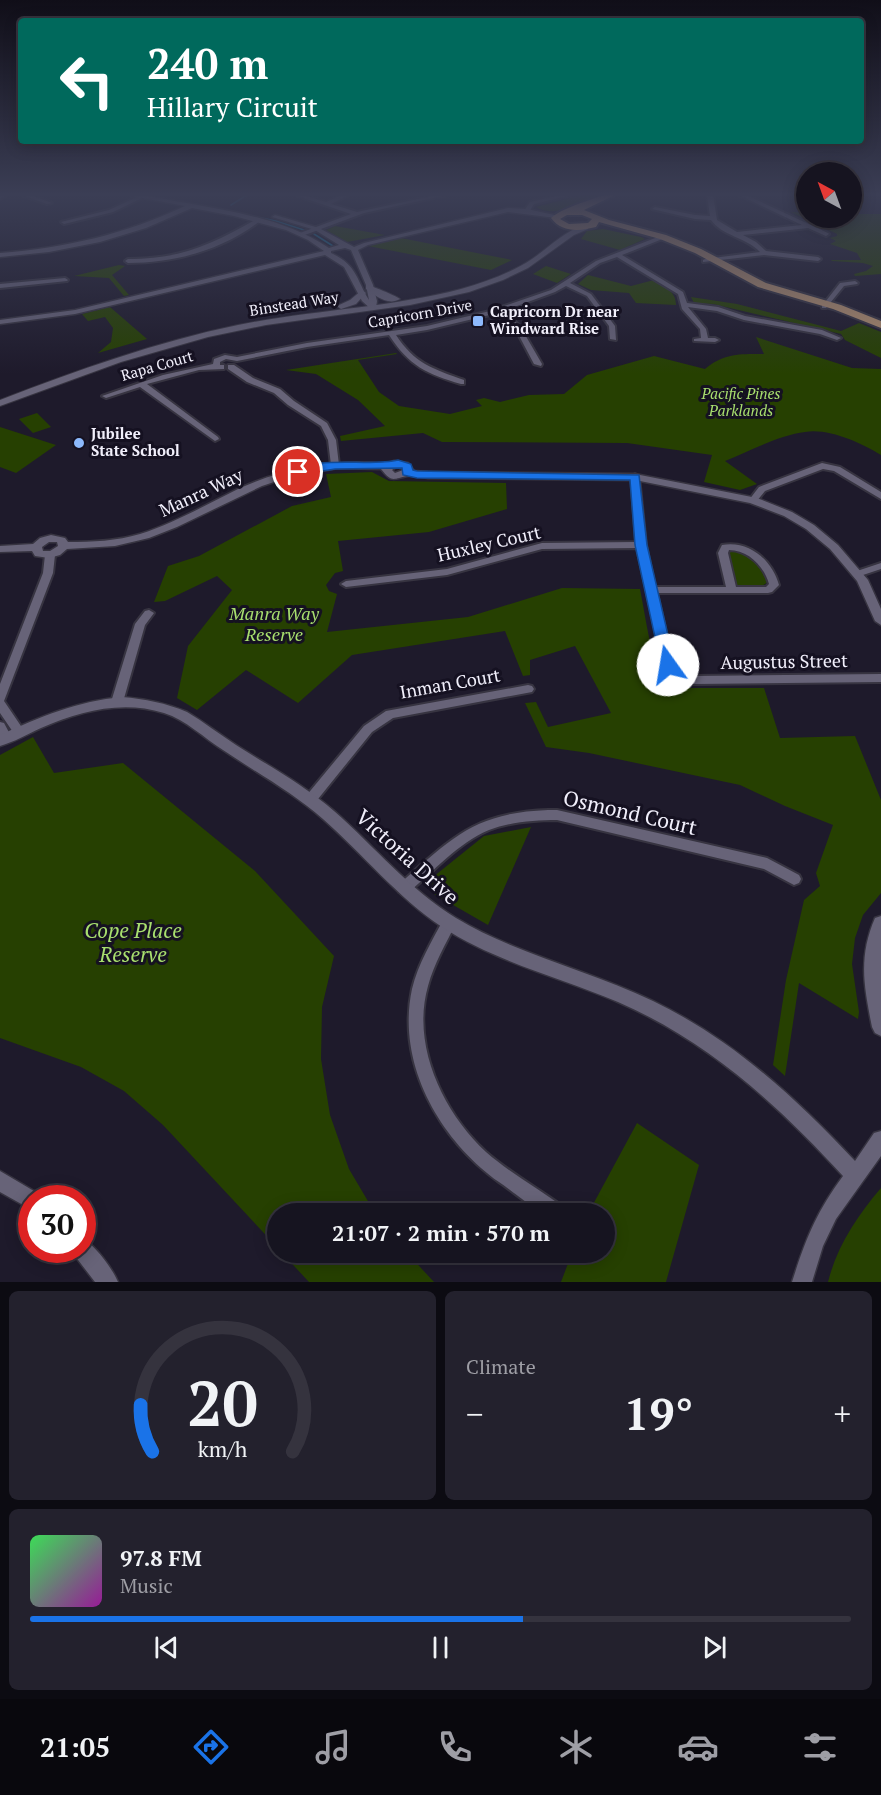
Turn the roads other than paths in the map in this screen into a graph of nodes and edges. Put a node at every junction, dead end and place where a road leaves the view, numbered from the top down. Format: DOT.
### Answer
graph roads {
  1 [pos="180,255"];
  2 [pos="320,255"];
  3 [pos="332,255"];
  4 [pos="357,255"];
  5 [pos="531,255"];
  6 [pos="544,255"];
  7 [pos="618,255"];
  8 [pos="698,255"];
  9 [pos="745,255"];
  10 [pos="786,255"];
  11 [pos="818,259"];
  12 [pos="709,260"];
  13 [pos="128,261"];
  14 [pos="65,280"];
  15 [pos="567,284"];
  16 [pos="853,284"];
  17 [pos="0,286"];
  18 [pos="365,290"];
  19 [pos="396,299"];
  20 [pos="370,305"];
  21 [pos="685,305"];
  22 [pos="826,305"];
  23 [pos="327,309"];
  24 [pos="499,311"];
  25 [pos="0,322"];
  26 [pos="879,327"];
  27 [pos="392,334"];
  28 [pos="837,338"];
  29 [pos="614,339"];
  30 [pos="705,339"];
  31 [pos="696,340"];
  32 [pos="715,340"];
  33 [pos="237,360"];
  34 [pos="538,364"];
  35 [pos="216,365"];
  36 [pos="231,367"];
  37 [pos="461,382"];
  38 [pos="143,385"];
  39 [pos="0,396"];
  40 [pos="106,396"];
  41 [pos="0,403"];
  42 [pos="215,439"];
  43 [pos="335,465"];
  44 [pos="635,477"];
  45 [pos="881,496"];
  46 [pos="753,500"];
  47 [pos="641,545"];
  48 [pos="64,546"];
  49 [pos="36,547"];
  50 [pos="0,549"];
  51 [pos="50,555"];
  52 [pos="881,566"];
  53 [pos="857,574"];
  54 [pos="346,584"];
  55 [pos="651,590"];
  56 [pos="732,590"];
  57 [pos="149,613"];
  58 [pos="881,621"];
  59 [pos="881,678"];
  60 [pos="528,689"];
  61 [pos="0,698"];
  62 [pos="117,702"];
  63 [pos="0,704"];
  64 [pos="6,734"];
  65 [pos="310,800"];
  66 [pos="794,879"];
  67 [pos="404,888"];
  68 [pos="450,923"];
  69 [pos="881,923"];
  70 [pos="881,1027"];
  71 [pos="881,1140"];
  72 [pos="856,1176"];
  73 [pos="0,1181"];
  74 [pos="18,1192"];
  75 [pos="544,1203"];
  76 [pos="93,1263"];
  77 [pos="108,1282"];
  78 [pos="802,1282"];
  1 -- 13 [label="street"];
  2 -- 25 [label="street"];
  3 -- 18 [label="street"];
  4 -- 18 [label="street"];
  5 -- 19 [label="main road, Binstead Way"];
  6 -- 20 [label="main road, Binstead Way"];
  7 -- 15 [label="street, Capricorn Drive"];
  7 -- 21 [label="street"];
  8 -- 12 [label="main road"];
  9 -- 12 [label="street"];
  10 -- 11 [label="street"];
  12 -- 22 [label="main road"];
  14 -- 17 [label="street"];
  15 -- 24 [label="street, Capricorn Drive"];
  15 -- 29 [label="street"];
  16 -- 22 [label="street"];
  18 -- 19 [label="main road"];
  18 -- 20 [label="street"];
  18 -- 23 [label="main road"];
  19 -- 20 [label="main road, Binstead Way"];
  20 -- 23 [label="main road, Binstead Way"];
  20 -- 41 [label="main road, Binstead Way"];
  21 -- 28 [label="street"];
  21 -- 30 [label="street"];
  22 -- 26 [label="main road"];
  23 -- 39 [label="main road, Binstead Way"];
  24 -- 27 [label="street, Capricorn Drive"];
  24 -- 34 [label="street"];
  27 -- 33 [label="street, Capricorn Drive"];
  27 -- 37 [label="street"];
  30 -- 31 [label="street"];
  30 -- 32 [label="street"];
  33 -- 35 [label="street, Capricorn Drive"];
  33 -- 36 [label="street"];
  35 -- 36 [label="street"];
  35 -- 38 [label="street, Rapa Court"];
  36 -- 43 [label="street"];
  38 -- 40 [label="street, Rapa Court"];
  38 -- 42 [label="street"];
  43 -- 44 [label="street, Manra Way"];
  43 -- 48 [label="street, Manra Way"];
  44 -- 46 [label="street"];
  44 -- 47 [label="street, Augustus Street"];
  45 -- 46 [label="street"];
  46 -- 53 [label="street"];
  47 -- 54 [label="street, Huxley Court"];
  47 -- 55 [label="street, Augustus Street"];
  48 -- 49 [label="street, Manra Way"];
  48 -- 51 [label="street"];
  49 -- 50 [label="street, Manra Way"];
  49 -- 51 [label="street"];
  51 -- 61 [label="street"];
  52 -- 53 [label="street"];
  53 -- 58 [label="street"];
  55 -- 56 [label="street"];
  55 -- 59 [label="street, Augustus Street"];
  56 -- 56 [label="street"];
  57 -- 62 [label="street"];
  60 -- 65 [label="street, Inman Court"];
  62 -- 64 [label="street, Victoria Drive"];
  62 -- 65 [label="street, Victoria Drive"];
  63 -- 64 [label="street"];
  65 -- 67 [label="street, Victoria Drive"];
  66 -- 67 [label="street, Osmond Court"];
  67 -- 68 [label="street, Victoria Drive"];
  68 -- 72 [label="street, Victoria Drive"];
  68 -- 75 [label="street"];
  69 -- 70 [label="street"];
  71 -- 72 [label="street"];
  72 -- 78 [label="street"];
  73 -- 74 [label="street"];
  76 -- 77 [label="street"];
}
